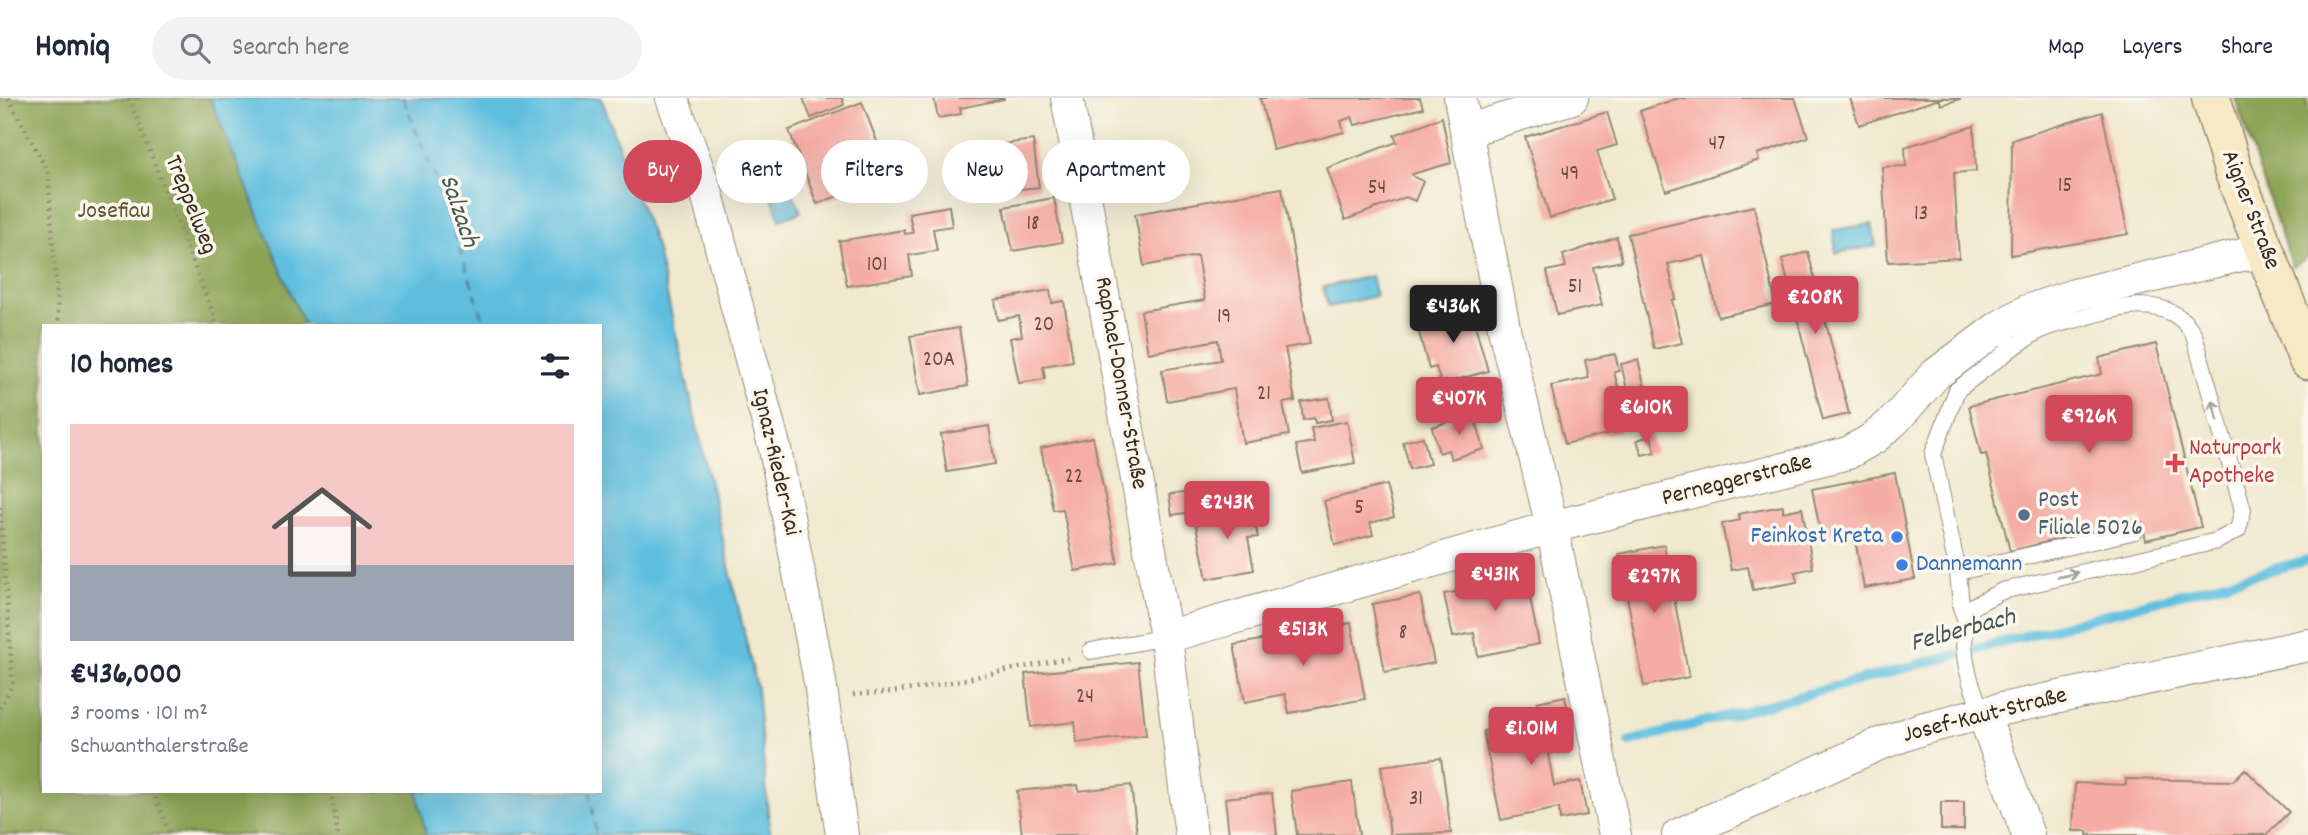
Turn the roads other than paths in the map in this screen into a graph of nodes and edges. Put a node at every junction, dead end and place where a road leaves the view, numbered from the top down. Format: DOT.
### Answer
graph roads {
  1 [pos="672,98"];
  2 [pos="1067,98"];
  3 [pos="1460,98"];
  4 [pos="1572,98"];
  5 [pos="2211,98"];
  6 [pos="1466,131"];
  7 [pos="2267,253"];
  8 [pos="2005,337"];
  9 [pos="2308,360"];
  10 [pos="1552,527"];
  11 [pos="2135,531"];
  12 [pos="1958,572"];
  13 [pos="1967,624"];
  14 [pos="1166,637"];
  15 [pos="2308,645"];
  16 [pos="1091,651"];
  17 [pos="1977,699"];
  18 [pos="842,835"];
  19 [pos="1191,835"];
  20 [pos="1615,835"];
  21 [pos="1678,835"];
  22 [pos="2028,835"];
  1 -- 18 [label="street, Ignaz-Rieder-Kai"];
  2 -- 14 [label="street, Raphael-Donner-Straße"];
  3 -- 6 [label="street"];
  4 -- 6 [label="street"];
  5 -- 7 [label="main road, Aigner Straße"];
  6 -- 10 [label="street"];
  7 -- 8 [label="street, Perneggerstraße"];
  7 -- 9 [label="main road, Aigner Straße"];
  8 -- 10 [label="street, Perneggerstraße"];
  8 -- 12 [label="lane"];
  13 -- 8 [label="lane, one-way"];
  10 -- 14 [label="street, Perneggerstraße"];
  10 -- 20 [label="street"];
  11 -- 12 [label="lane"];
  12 -- 13 [label="lane"];
  13 -- 17 [label="lane"];
  14 -- 16 [label="lane"];
  14 -- 19 [label="street, Raphael-Donner-Straße"];
  15 -- 17 [label="street, Josef-Kaut-Straße"];
  17 -- 21 [label="street, Josef-Kaut-Straße"];
  17 -- 22 [label="street"];
}
